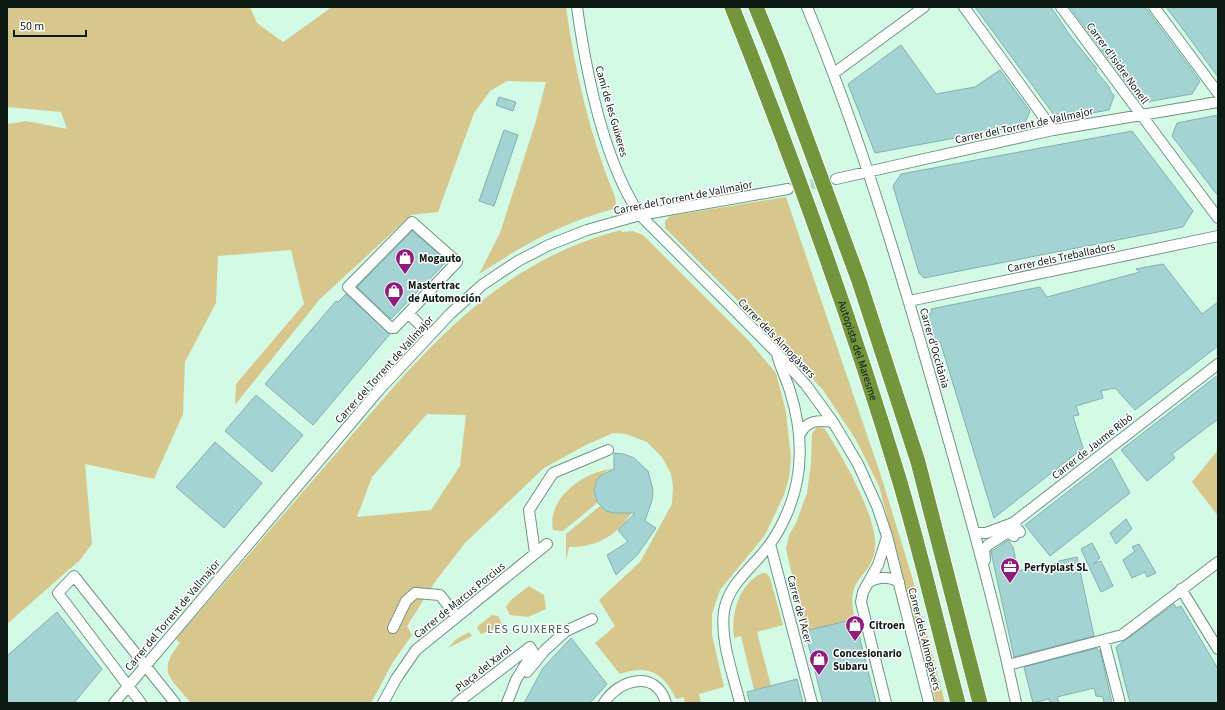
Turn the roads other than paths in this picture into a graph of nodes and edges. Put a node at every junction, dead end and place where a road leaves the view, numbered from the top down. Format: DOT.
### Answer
graph roads {
  1 [pos="577,7"];
  2 [pos="732,7"];
  3 [pos="756,7"];
  4 [pos="807,7"];
  5 [pos="924,7"];
  6 [pos="964,7"];
  7 [pos="1061,7"];
  8 [pos="1154,7"];
  9 [pos="834,73"];
  10 [pos="1218,93"];
  11 [pos="1218,102"];
  12 [pos="1140,115"];
  13 [pos="1053,130"];
  14 [pos="869,171"];
  15 [pos="836,179"];
  16 [pos="788,189"];
  17 [pos="640,215"];
  18 [pos="1218,218"];
  19 [pos="1218,236"];
  20 [pos="909,301"];
  21 [pos="409,314"];
  22 [pos="430,335"];
  23 [pos="776,352"];
  24 [pos="1218,364"];
  25 [pos="833,422"];
  26 [pos="800,434"];
  27 [pos="608,450"];
  28 [pos="1013,523"];
  29 [pos="975,533"];
  30 [pos="887,536"];
  31 [pos="547,544"];
  32 [pos="770,544"];
  33 [pos="535,553"];
  34 [pos="1218,562"];
  35 [pos="987,580"];
  36 [pos="869,582"];
  37 [pos="898,582"];
  38 [pos="1181,589"];
  39 [pos="456,617"];
  40 [pos="592,619"];
  41 [pos="393,628"];
  42 [pos="1104,641"];
  43 [pos="1218,649"];
  44 [pos="1008,665"];
  45 [pos="146,666"];
  46 [pos="128,687"];
  47 [pos="114,703"];
  48 [pos="141,703"];
  49 [pos="175,703"];
  50 [pos="383,703"];
  51 [pos="457,703"];
  52 [pos="507,703"];
  53 [pos="514,703"];
  54 [pos="604,703"];
  55 [pos="666,703"];
  56 [pos="740,703"];
  57 [pos="812,703"];
  58 [pos="886,703"];
  59 [pos="929,703"];
  60 [pos="958,703"];
  61 [pos="980,703"];
  62 [pos="1016,703"];
  63 [pos="1120,703"];
  1 -- 17 [label="street, Camí de les Guixeres"];
  2 -- 60 [label="highway, Autopista del Maresme"];
  3 -- 61 [label="highway, Autopista del Maresme"];
  4 -- 9 [label="street, Carrer d'Occitània"];
  5 -- 9 [label="street"];
  6 -- 13 [label="street"];
  7 -- 12 [label="street, Carrer d'Isidre Nonell"];
  8 -- 10 [label="street"];
  9 -- 14 [label="street, Carrer d'Occitània"];
  11 -- 12 [label="street, Carrer del Torrent de Vallmajor"];
  12 -- 13 [label="street, Carrer del Torrent de Vallmajor"];
  12 -- 18 [label="street, Carrer d'Isidre Nonell"];
  13 -- 14 [label="street, Carrer del Torrent de Vallmajor"];
  14 -- 15 [label="street, Carrer del Torrent de Vallmajor"];
  14 -- 20 [label="street, Carrer d'Occitània"];
  16 -- 17 [label="street, Carrer del Torrent de Vallmajor"];
  17 -- 22 [label="street, Carrer del Torrent de Vallmajor"];
  17 -- 23 [label="street, Carrer dels Almogàvers"];
  19 -- 20 [label="street, Carrer dels Treballadors"];
  20 -- 29 [label="street, Carrer d'Occitània"];
  21 -- 21 [label="street"];
  21 -- 22 [label="street"];
  22 -- 45 [label="street, Carrer del Torrent de Vallmajor"];
  23 -- 25 [label="street, Carrer dels Almogàvers"];
  23 -- 26 [label="street"];
  24 -- 28 [label="street, Carrer de Jaume Ribó"];
  25 -- 26 [label="street"];
  25 -- 30 [label="street, Carrer dels Almogàvers"];
  26 -- 32 [label="street"];
  27 -- 33 [label="street"];
  28 -- 29 [label="street, Carrer de Jaume Ribó"];
  28 -- 35 [label="street"];
  29 -- 35 [label="street, Carrer d'Occitània"];
  30 -- 36 [label="street"];
  30 -- 37 [label="street, Carrer dels Almogàvers"];
  31 -- 33 [label="street, Carrer de Marcus Porcius"];
  32 -- 56 [label="street"];
  32 -- 57 [label="street, Carrer de l'Acer"];
  33 -- 39 [label="street, Carrer de Marcus Porcius"];
  34 -- 38 [label="street"];
  35 -- 44 [label="street, Carrer d'Occitània"];
  36 -- 37 [label="street"];
  36 -- 58 [label="street"];
  37 -- 59 [label="street, Carrer dels Almogàvers"];
  38 -- 42 [label="street"];
  38 -- 43 [label="street"];
  39 -- 41 [label="street"];
  39 -- 50 [label="street, Carrer de Marcus Porcius"];
  40 -- 53 [label="street"];
  42 -- 44 [label="street"];
  42 -- 63 [label="street"];
  44 -- 62 [label="street, Carrer d'Occitània"];
  45 -- 46 [label="street, Carrer del Torrent de Vallmajor"];
  45 -- 46 [label="street"];
  45 -- 49 [label="street"];
  46 -- 47 [label="street, Carrer del Torrent de Vallmajor"];
  46 -- 48 [label="street"];
  51 -- 52 [label="street, Plaça del Xarol"];
  54 -- 55 [label="street"];
}
